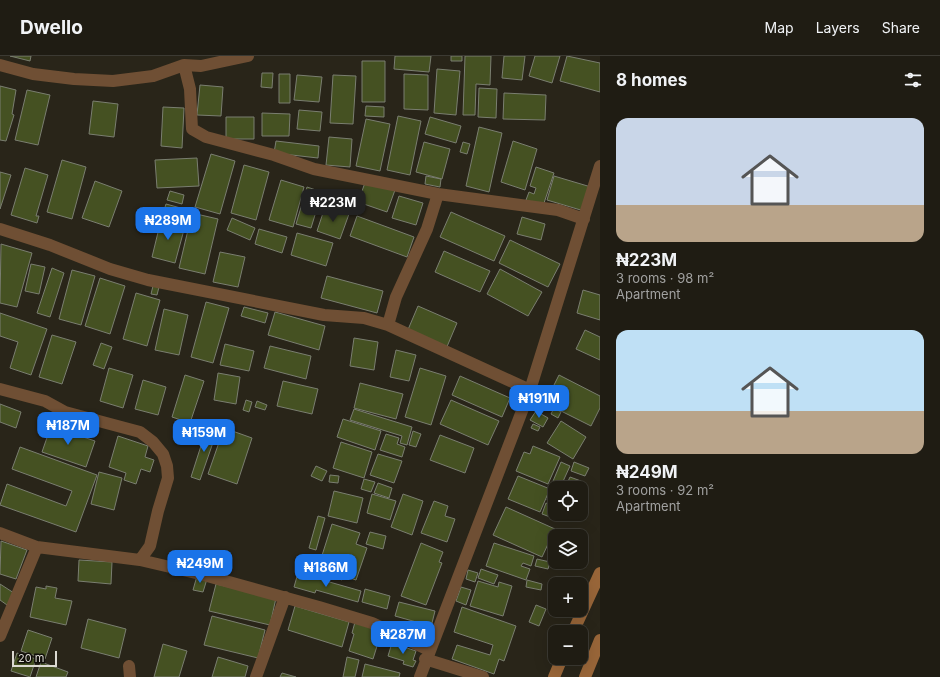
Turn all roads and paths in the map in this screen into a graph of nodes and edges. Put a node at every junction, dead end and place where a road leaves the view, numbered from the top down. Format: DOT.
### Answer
graph roads {
  1 [pos="248,56"];
  2 [pos="201,61"];
  3 [pos="0,65"];
  4 [pos="184,65"];
  5 [pos="600,166"];
  6 [pos="438,194"];
  7 [pos="584,219"];
  8 [pos="0,229"];
  9 [pos="388,326"];
  10 [pos="0,388"];
  11 [pos="530,390"];
  12 [pos="0,533"];
  13 [pos="36,546"];
  14 [pos="150,546"];
  15 [pos="140,560"];
  16 [pos="157,563"];
  17 [pos="600,573"];
  18 [pos="285,597"];
  19 [pos="576,625"];
  20 [pos="0,636"];
  21 [pos="600,640"];
  22 [pos="427,655"];
  23 [pos="559,665"];
  24 [pos="256,677"];
  25 [pos="420,677"];
  26 [pos="483,677"];
  27 [pos="554,677"];
  28 [pos="585,677"];
  1 -- 2 [label="street"];
  2 -- 4 [label="street"];
  3 -- 4 [label="street"];
  4 -- 6 [label="street"];
  5 -- 7 [label="street"];
  6 -- 7 [label="street"];
  6 -- 9 [label="street"];
  7 -- 11 [label="street"];
  8 -- 9 [label="street"];
  9 -- 11 [label="street"];
  10 -- 14 [label="street"];
  11 -- 22 [label="street"];
  12 -- 13 [label="street"];
  13 -- 15 [label="street"];
  13 -- 20 [label="street"];
  14 -- 15 [label="street"];
  14 -- 16 [label="street"];
  15 -- 16 [label="street"];
  16 -- 18 [label="street"];
  17 -- 19 [label="main road"];
  18 -- 22 [label="street"];
  18 -- 24 [label="street"];
  21 -- 28 [label="main road"];
  22 -- 25 [label="street"];
  22 -- 26 [label="street"];
  23 -- 27 [label="main road"];
}
